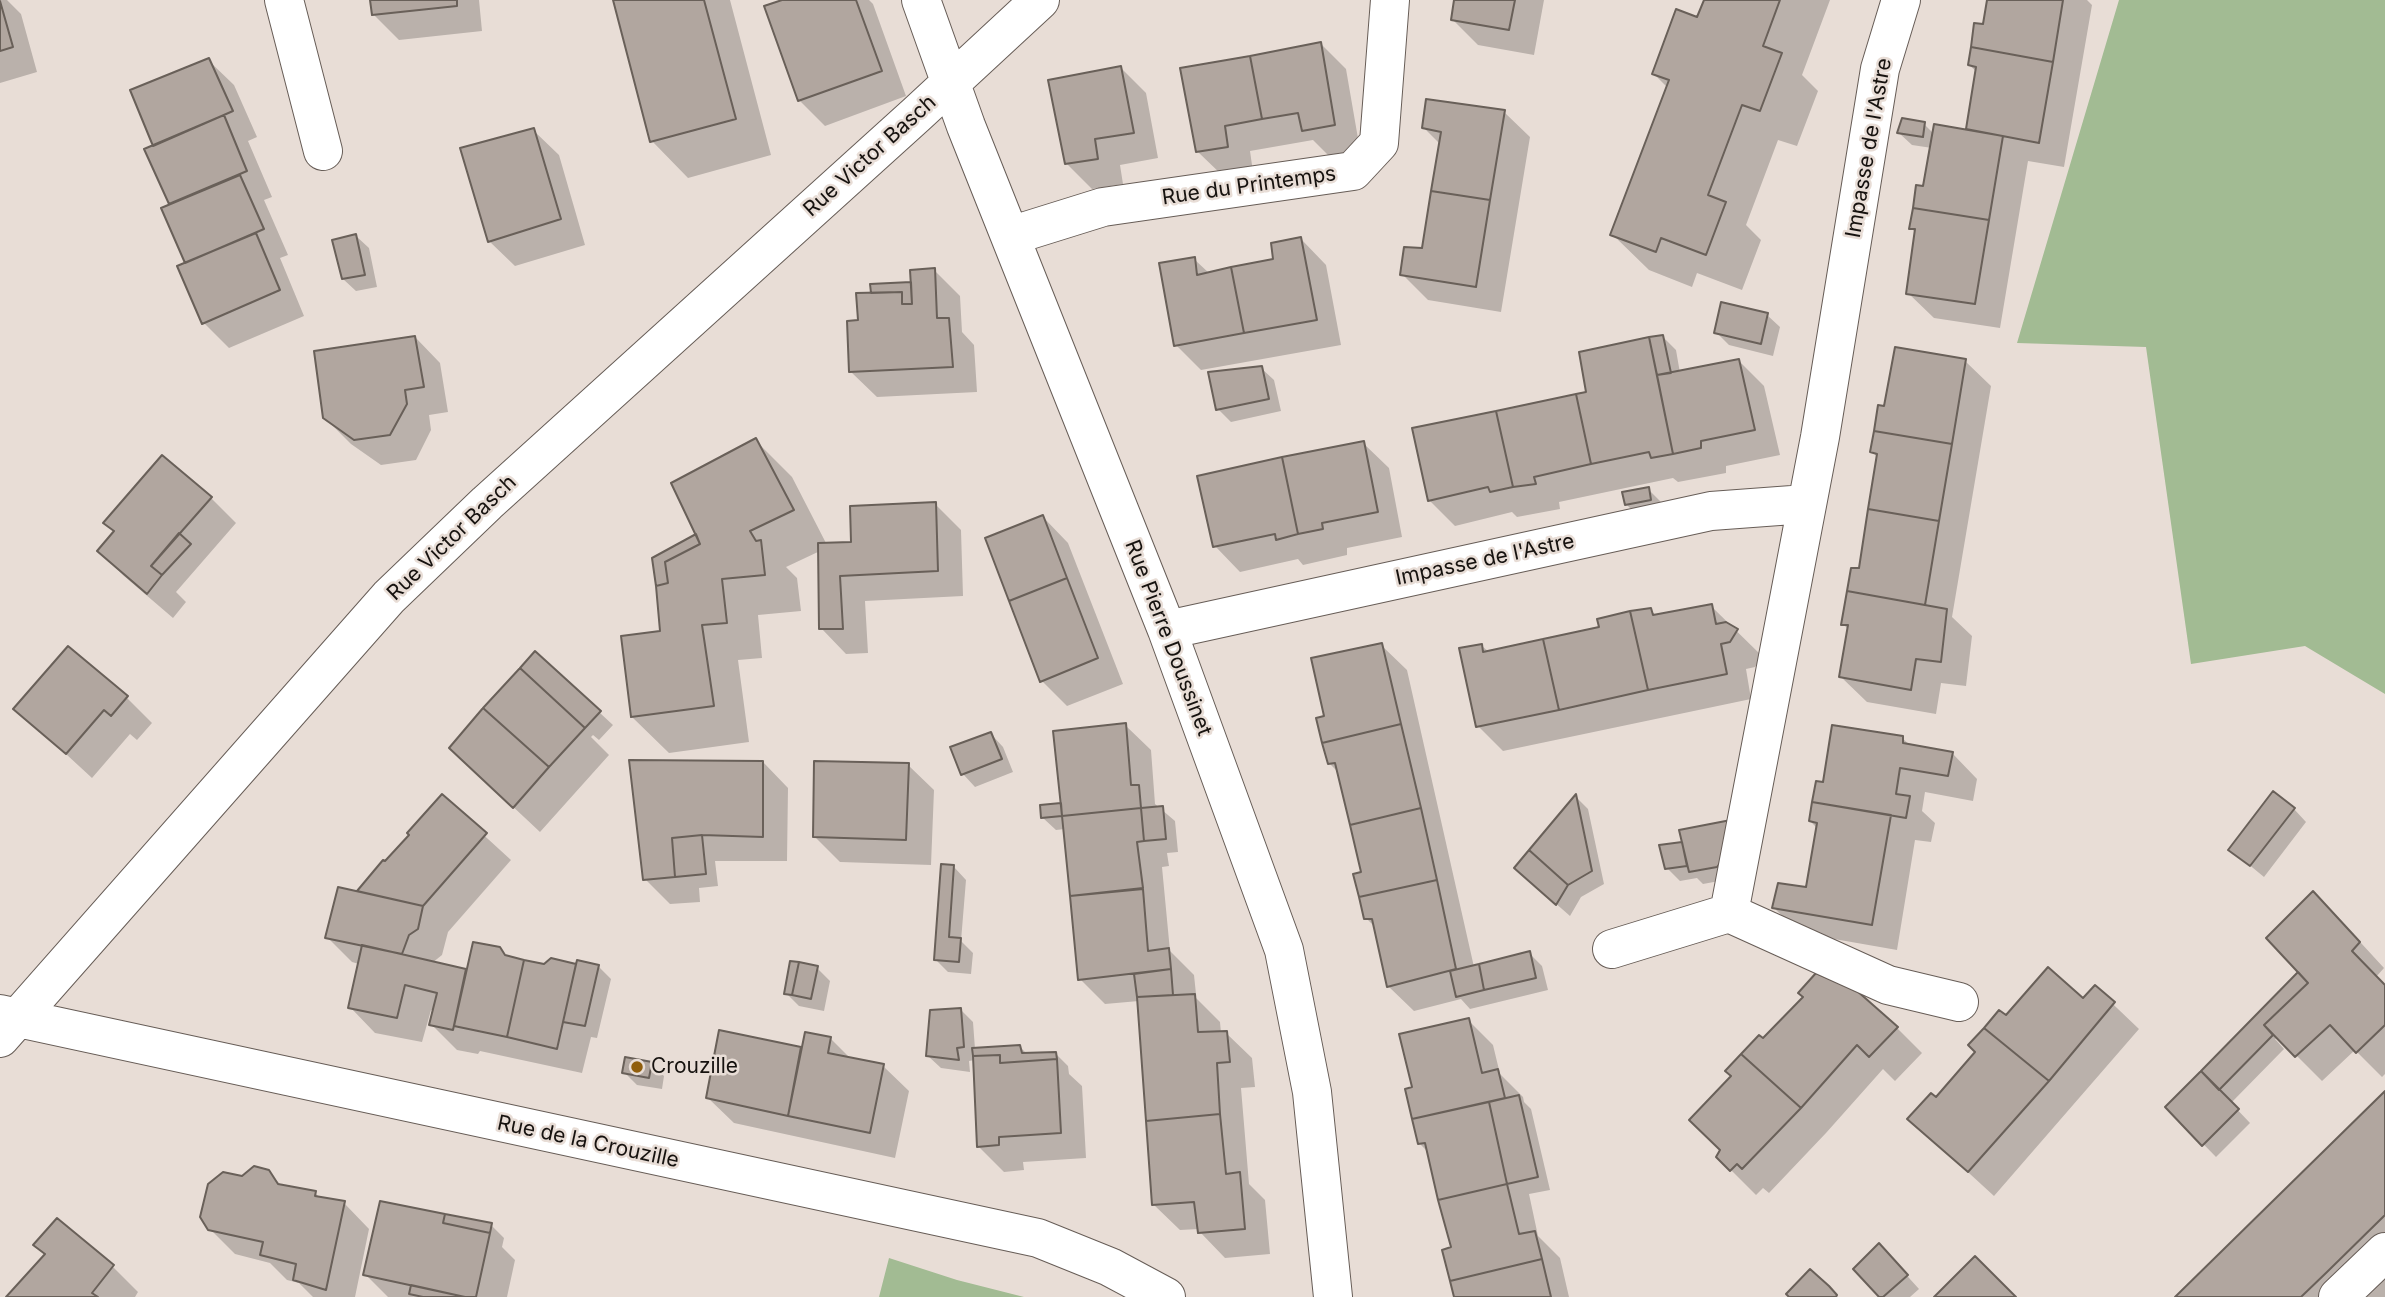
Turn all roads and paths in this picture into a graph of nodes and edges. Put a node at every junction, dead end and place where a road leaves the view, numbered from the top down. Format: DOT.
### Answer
graph roads {
  1 [pos="284,0"];
  2 [pos="921,0"];
  3 [pos="1040,0"];
  4 [pos="1390,0"];
  5 [pos="1901,0"];
  6 [pos="949,83"];
  7 [pos="323,151"];
  8 [pos="1010,236"];
  9 [pos="1806,504"];
  10 [pos="1167,629"];
  11 [pos="1729,913"];
  12 [pos="1612,949"];
  13 [pos="1959,1002"];
  14 [pos="6,1023"];
  15 [pos="2385,1252"];
  16 [pos="1166,1297"];
  17 [pos="1333,1297"];
  18 [pos="2338,1297"];
  1 -- 7 [label="street"];
  2 -- 6 [label="street, Rue Pierre Doussinet"];
  3 -- 6 [label="street, Rue Victor Basch"];
  4 -- 8 [label="street, Rue du Printemps"];
  5 -- 9 [label="street, Impasse de l'Astre"];
  6 -- 8 [label="street, Rue Pierre Doussinet"];
  6 -- 14 [label="street, Rue Victor Basch"];
  8 -- 10 [label="street, Rue Pierre Doussinet"];
  9 -- 10 [label="street, Impasse de l'Astre"];
  9 -- 11 [label="street, Impasse de l'Astre"];
  10 -- 17 [label="street, Rue Pierre Doussinet"];
  11 -- 12 [label="street"];
  11 -- 13 [label="street"];
  14 -- 16 [label="street, Rue de la Crouzille"];
  15 -- 18 [label="street"];
}
